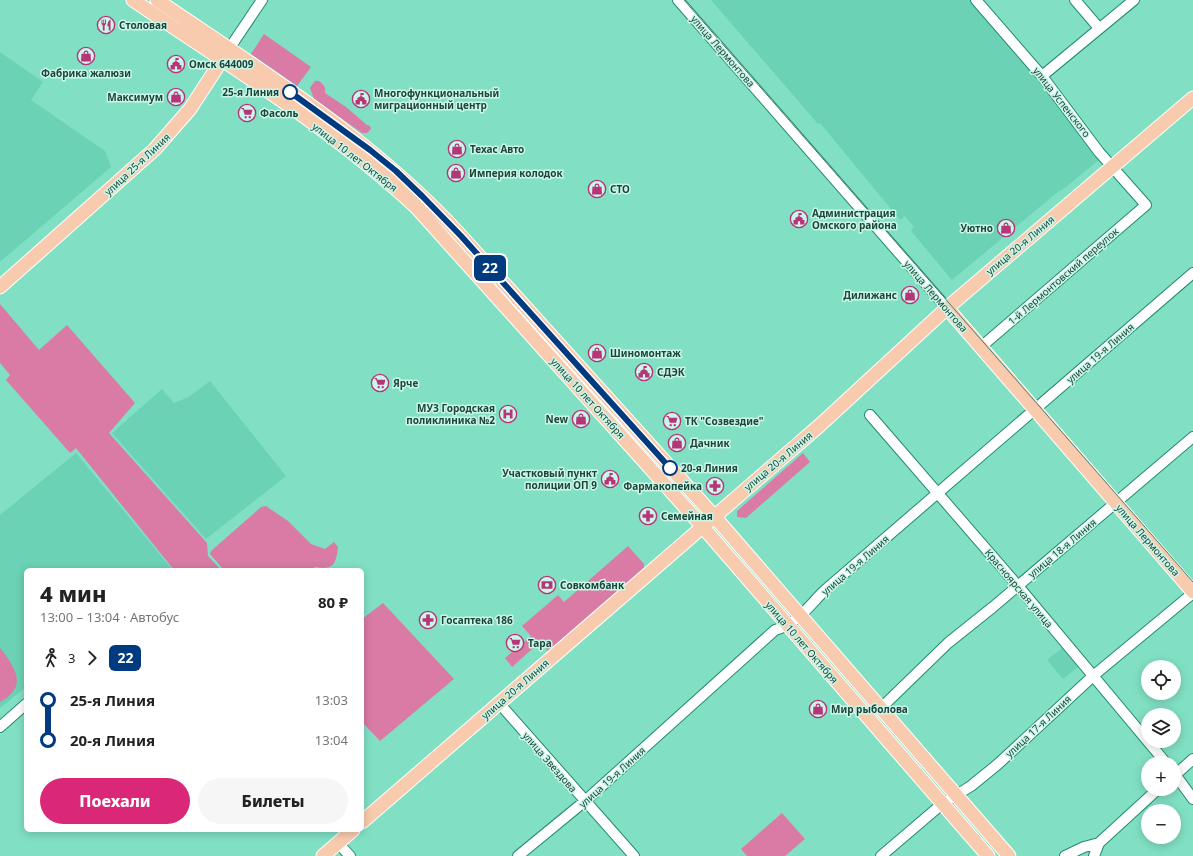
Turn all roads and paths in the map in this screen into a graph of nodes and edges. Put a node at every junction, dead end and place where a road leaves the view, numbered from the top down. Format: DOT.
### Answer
graph roads {
  1 [pos="133,0"];
  2 [pos="157,0"];
  3 [pos="262,0"];
  4 [pos="678,0"];
  5 [pos="976,0"];
  6 [pos="1075,0"];
  7 [pos="1134,0"];
  8 [pos="1099,28"];
  9 [pos="226,54"];
  10 [pos="1042,76"];
  11 [pos="1193,98"];
  12 [pos="1113,166"];
  13 [pos="1146,205"];
  14 [pos="1193,273"];
  15 [pos="0,287"];
  16 [pos="947,308"];
  17 [pos="981,347"];
  18 [pos="1036,410"];
  19 [pos="870,415"];
  20 [pos="1193,437"];
  21 [pos="938,493"];
  22 [pos="1116,503"];
  23 [pos="714,516"];
  24 [pos="702,526"];
  25 [pos="1018,586"];
  26 [pos="1193,592"];
  27 [pos="800,616"];
  28 [pos="788,626"];
  29 [pos="1093,676"];
  30 [pos="499,703"];
  31 [pos="24,706"];
  32 [pos="880,708"];
  33 [pos="0,727"];
  34 [pos="1160,756"];
  35 [pos="1193,759"];
  36 [pos="1181,770"];
  37 [pos="1181,783"];
  38 [pos="956,796"];
  39 [pos="1150,796"];
  40 [pos="1193,799"];
  41 [pos="585,801"];
  42 [pos="942,804"];
  43 [pos="364,820"];
  44 [pos="351,832"];
  45 [pos="338,843"];
  46 [pos="1098,843"];
  47 [pos="323,856"];
  48 [pos="350,856"];
  49 [pos="518,856"];
  50 [pos="634,856"];
  51 [pos="881,856"];
  52 [pos="988,856"];
  53 [pos="1009,856"];
  54 [pos="1065,856"];
  55 [pos="1094,856"];
  1 -- 9 [label="main road, улица 10 лет Октября"];
  2 -- 9 [label="main road, улица 10 лет Октября"];
  3 -- 9 [label="street, улица 25-я Линия"];
  4 -- 16 [label="street, улица Лермонтова"];
  5 -- 10 [label="street, улица Успенского"];
  6 -- 8 [label="street"];
  7 -- 8 [label="street"];
  8 -- 10 [label="street"];
  9 -- 15 [label="main road, улица 25-я Линия"];
  9 -- 23 [label="main road, улица 10 лет Октября"];
  9 -- 24 [label="main road, улица 10 лет Октября"];
  10 -- 12 [label="street, улица Успенского"];
  11 -- 12 [label="main road, улица 20-я Линия"];
  12 -- 13 [label="street, улица Успенского"];
  12 -- 16 [label="main road, улица 20-я Линия"];
  13 -- 17 [label="street, 1-й Лермонтовский переулок"];
  14 -- 18 [label="street, улица 19-я Линия"];
  16 -- 17 [label="main road, улица Лермонтова"];
  16 -- 23 [label="main road, улица 20-я Линия"];
  17 -- 18 [label="main road, улица Лермонтова"];
  18 -- 21 [label="street, улица 19-я Линия"];
  18 -- 22 [label="main road, улица Лермонтова"];
  19 -- 21 [label="street, Красноярская улица"];
  20 -- 22 [label="street, улица 18-я Линия"];
  21 -- 25 [label="street, Красноярская улица"];
  21 -- 27 [label="street, улица 19-я Линия"];
  22 -- 25 [label="street, улица 18-я Линия"];
  22 -- 26 [label="main road, улица Лермонтова"];
  23 -- 24 [label="main road, улица 20-я Линия"];
  23 -- 27 [label="main road, улица 10 лет Октября"];
  24 -- 28 [label="main road, улица 10 лет Октября"];
  24 -- 30 [label="main road, улица 20-я Линия"];
  25 -- 29 [label="street, Красноярская улица"];
  25 -- 32 [label="street, улица 18-я Линия"];
  26 -- 29 [label="street, улица 17-я Линия"];
  27 -- 28 [label="street, улица 19-я Линия"];
  27 -- 32 [label="main road, улица 10 лет Октября"];
  28 -- 41 [label="street, улица 19-я Линия"];
  28 -- 42 [label="main road, улица 10 лет Октября"];
  29 -- 34 [label="street, Красноярская улица"];
  29 -- 38 [label="street, улица 17-я Линия"];
  30 -- 41 [label="street, улица Звездова"];
  30 -- 43 [label="main road, улица 20-я Линия"];
  31 -- 33 [label="street"];
  32 -- 38 [label="main road, улица 10 лет Октября"];
  35 -- 36 [label="street"];
  37 -- 40 [label="street"];
  38 -- 42 [label="street, улица 17-я Линия"];
  38 -- 53 [label="main road, улица 10 лет Октября"];
  39 -- 46 [label="street"];
  41 -- 49 [label="street, улица 19-я Линия"];
  41 -- 50 [label="street, улица Звездова"];
  42 -- 51 [label="street, улица 17-я Линия"];
  42 -- 52 [label="main road, улица 10 лет Октября"];
  44 -- 45 [label="main road"];
  45 -- 47 [label="main road"];
  45 -- 48 [label="street"];
  46 -- 54 [label="street"];
  46 -- 55 [label="street"];
}
